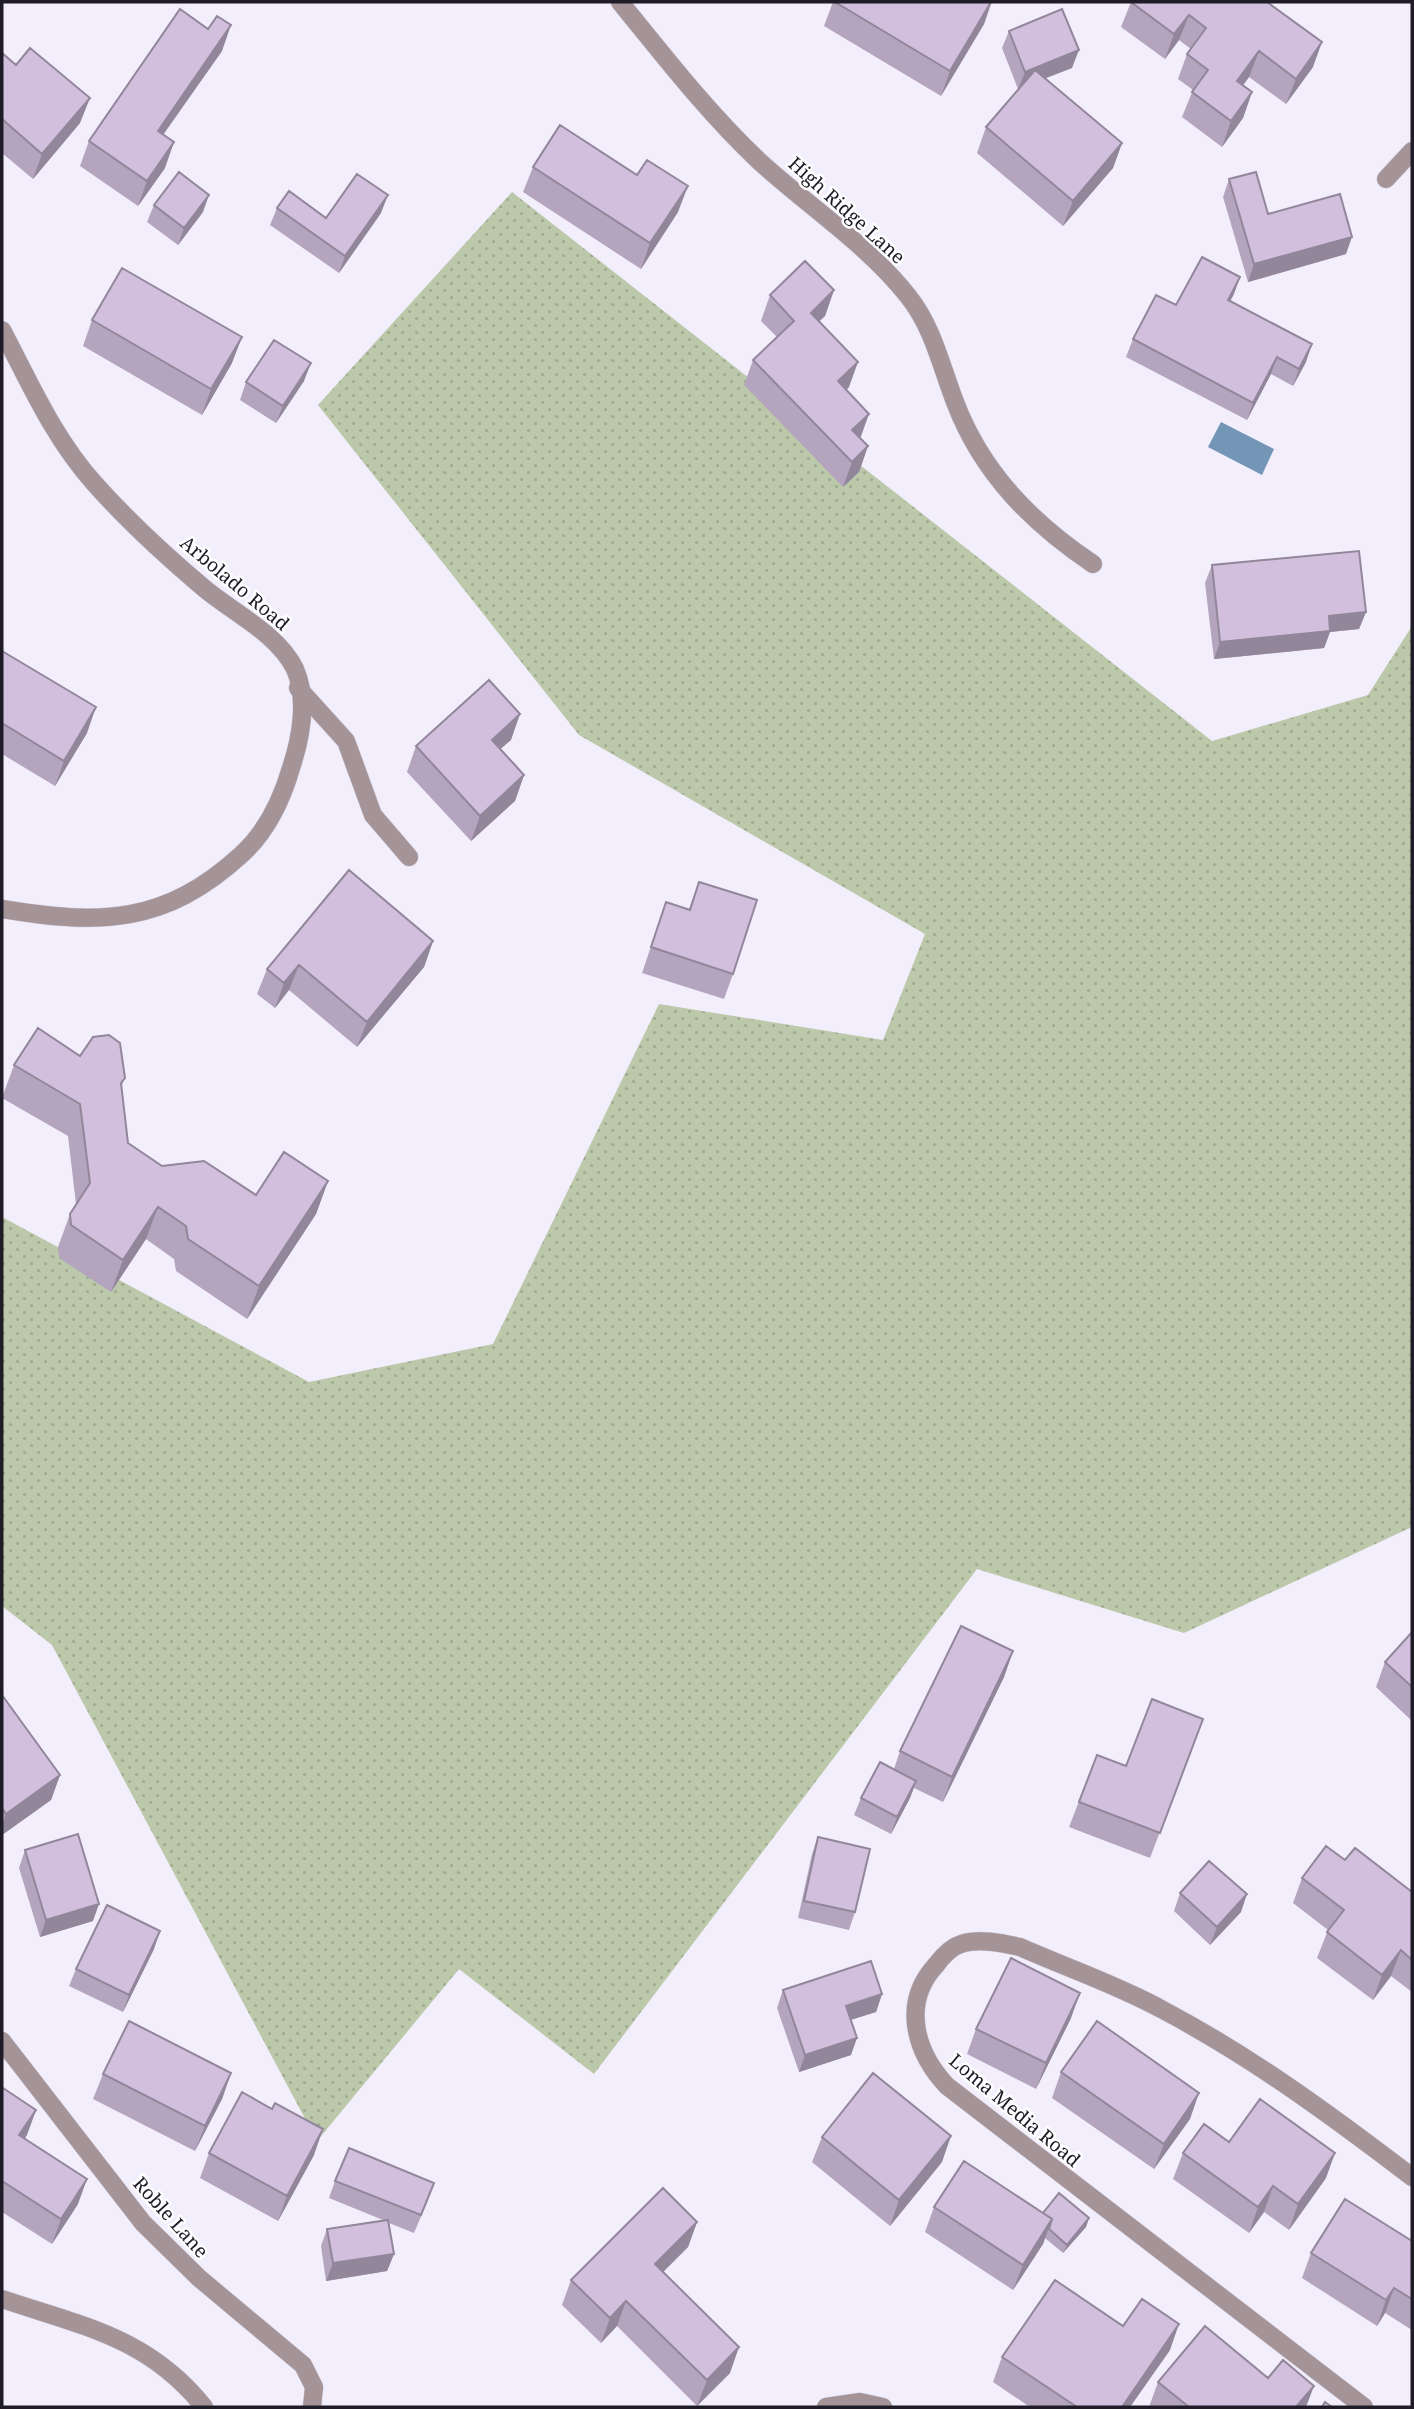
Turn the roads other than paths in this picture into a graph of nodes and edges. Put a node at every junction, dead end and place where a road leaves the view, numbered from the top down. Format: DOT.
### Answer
graph roads {
  1 [pos="620,2"];
  2 [pos="1412,151"];
  3 [pos="1386,179"];
  4 [pos="2,330"];
  5 [pos="1093,564"];
  6 [pos="298,688"];
  7 [pos="409,857"];
  8 [pos="2,909"];
  9 [pos="2,2041"];
  10 [pos="1412,2177"];
  11 [pos="2,2300"];
  12 [pos="204,2407"];
  13 [pos="312,2407"];
  14 [pos="826,2407"];
  15 [pos="883,2407"];
  16 [pos="1364,2407"];
  1 -- 5 [label="street, High Ridge Lane"];
  2 -- 3 [label="street"];
  4 -- 6 [label="street, Arbolado Road"];
  6 -- 7 [label="street"];
  6 -- 8 [label="street, Arbolado Road"];
  9 -- 13 [label="street, Roble Lane"];
  10 -- 16 [label="street, Loma Media Road"];
  11 -- 12 [label="street"];
  14 -- 15 [label="street"];
}
